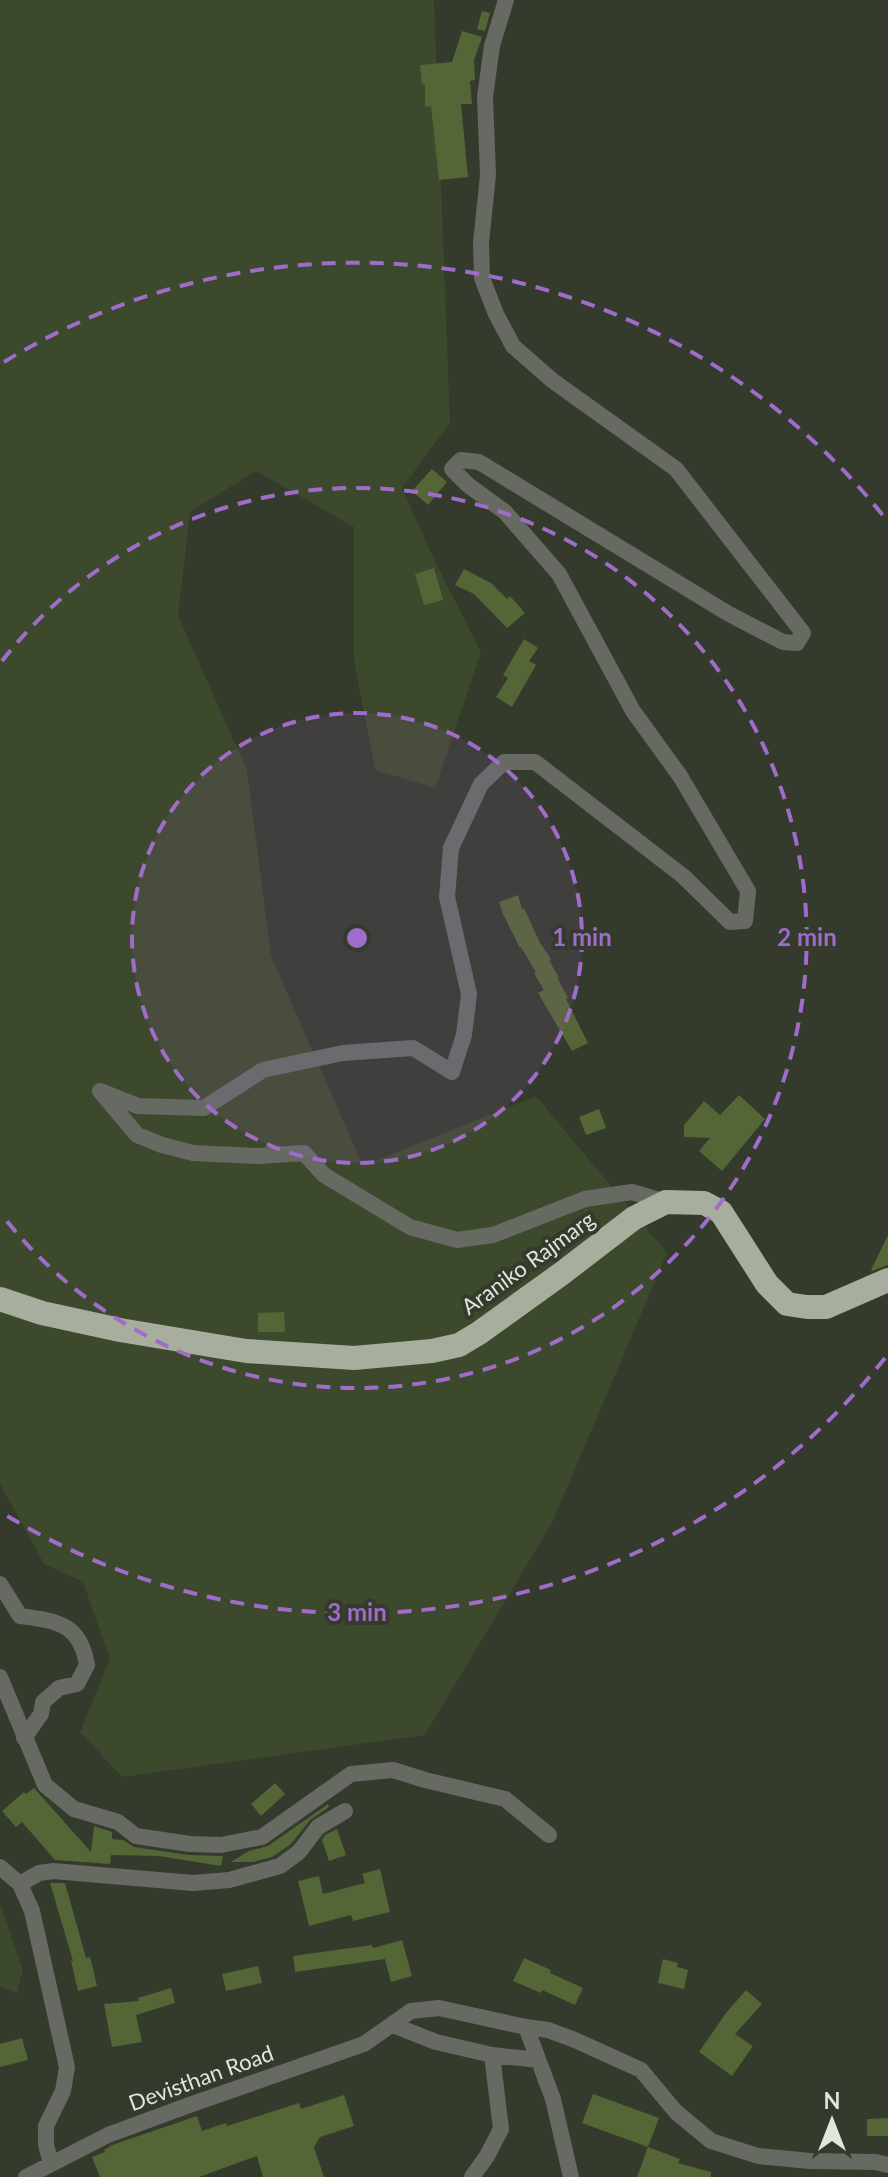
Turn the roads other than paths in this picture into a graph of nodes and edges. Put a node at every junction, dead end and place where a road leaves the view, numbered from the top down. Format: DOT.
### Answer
graph roads {
  1 [pos="506,0"];
  2 [pos="666,1202"];
  3 [pos="888,1280"];
  4 [pos="0,1299"];
  5 [pos="0,1584"];
  6 [pos="0,1677"];
  7 [pos="24,1738"];
  8 [pos="345,1811"];
  9 [pos="549,1835"];
  10 [pos="0,1867"];
  11 [pos="20,1884"];
  12 [pos="393,2025"];
  13 [pos="526,2027"];
  14 [pos="492,2055"];
  15 [pos="538,2060"];
  16 [pos="51,2164"];
  17 [pos="888,2165"];
  18 [pos="26,2177"];
  19 [pos="472,2177"];
  20 [pos="571,2177"];
  1 -- 2 [label="street"];
  2 -- 3 [label="highway"];
  2 -- 4 [label="highway, Araniko Rajmarg"];
  5 -- 7 [label="street"];
  6 -- 7 [label="street"];
  7 -- 9 [label="street"];
  8 -- 11 [label="street"];
  10 -- 11 [label="street"];
  11 -- 16 [label="street"];
  12 -- 13 [label="street, Devisthan Road"];
  12 -- 14 [label="street"];
  12 -- 16 [label="street, Devisthan Road"];
  13 -- 15 [label="street"];
  13 -- 17 [label="street, Devisthan Road"];
  14 -- 15 [label="street"];
  14 -- 19 [label="street"];
  15 -- 20 [label="street"];
  16 -- 18 [label="street, Devisthan Road"];
}
